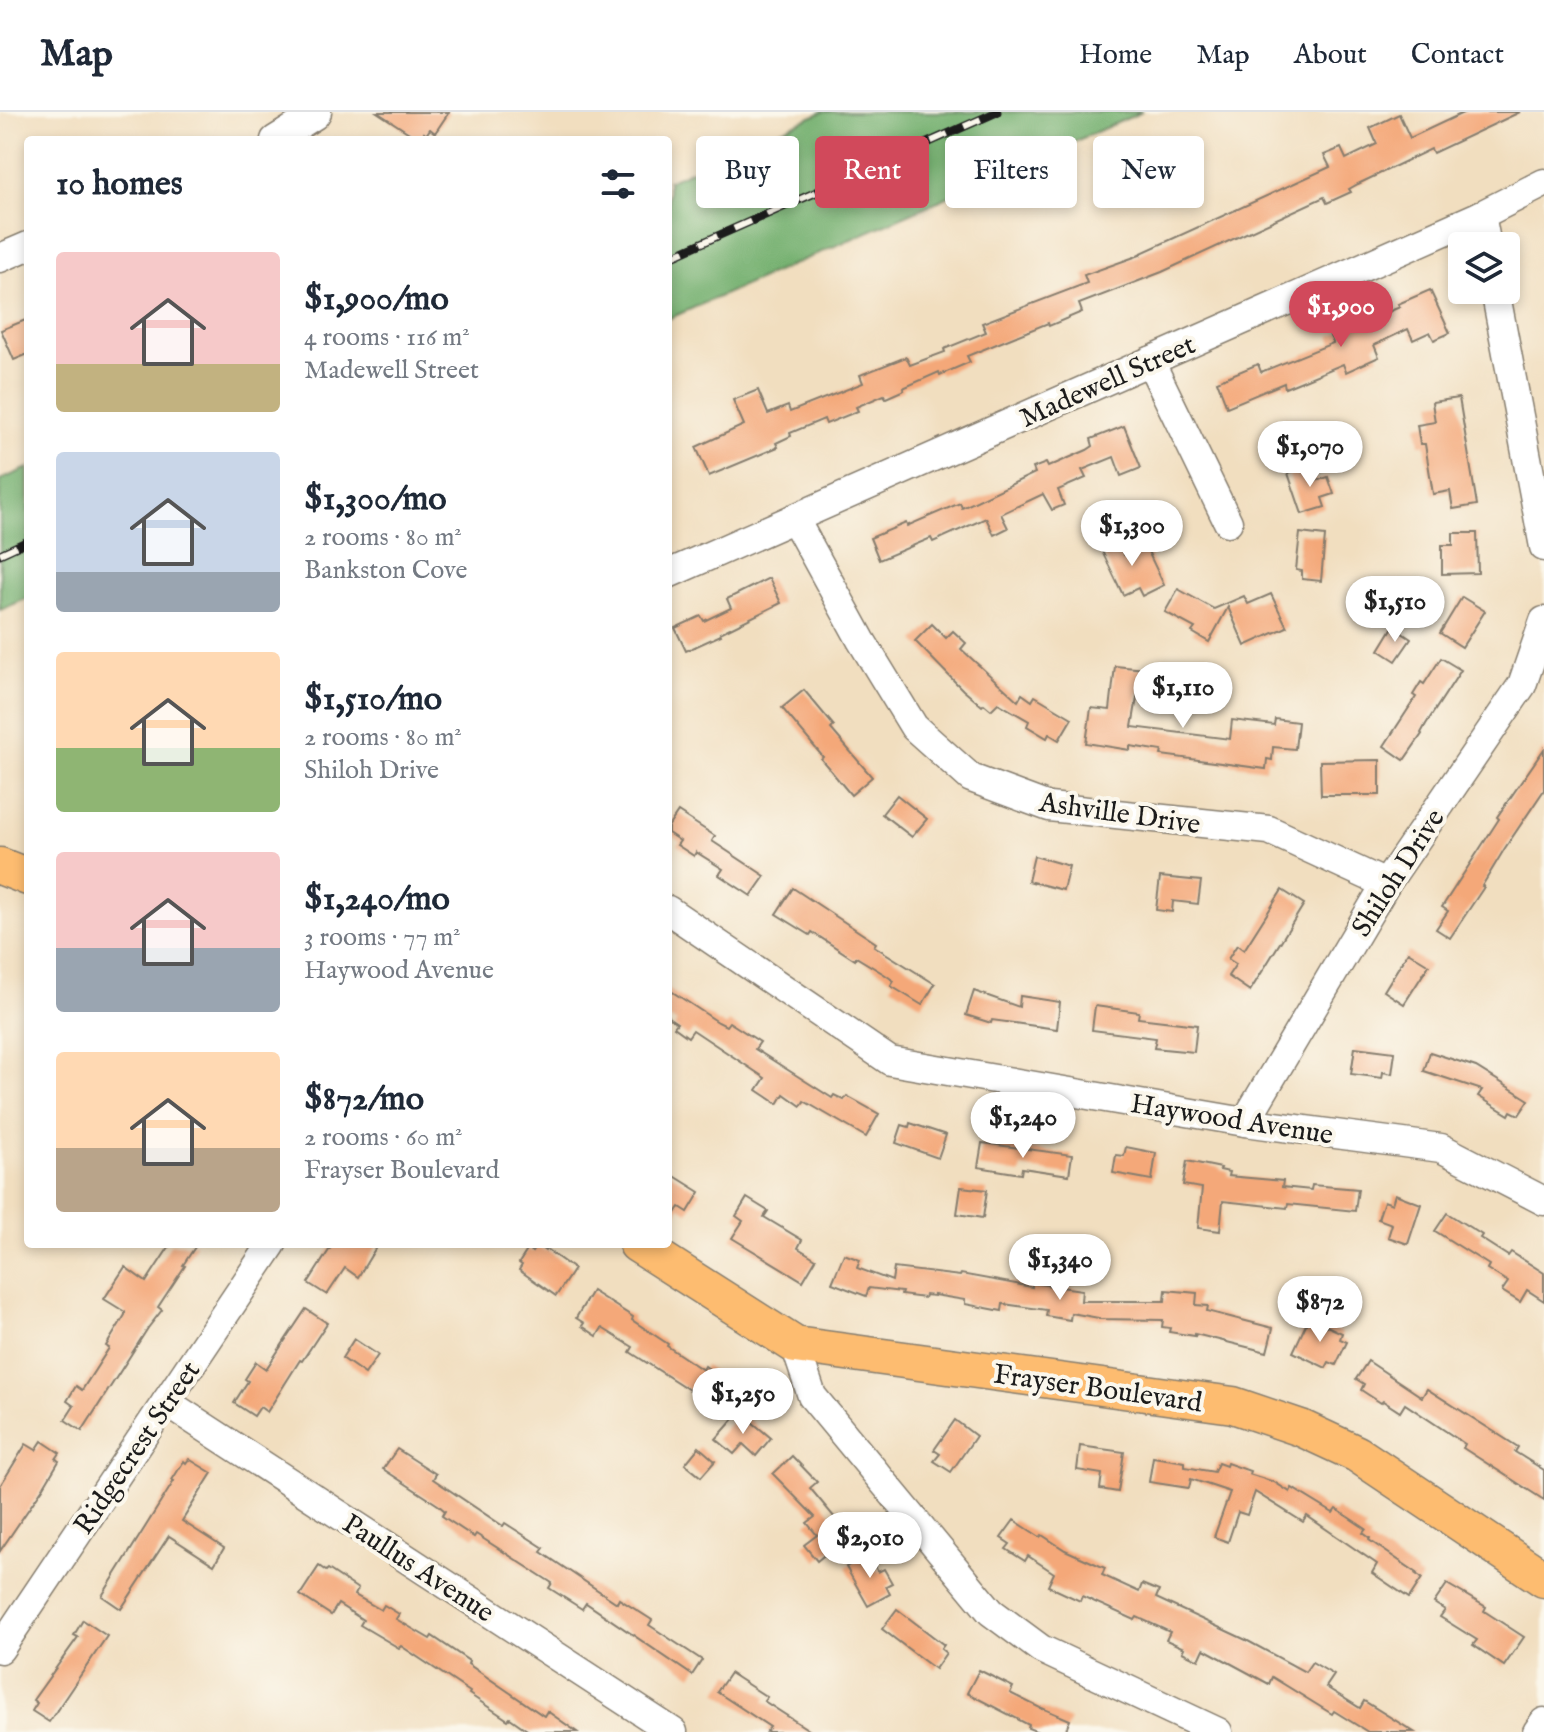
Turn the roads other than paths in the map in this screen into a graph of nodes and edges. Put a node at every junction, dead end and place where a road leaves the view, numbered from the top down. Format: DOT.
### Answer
graph roads {
  1 [pos="317,112"];
  2 [pos="281,136"];
  3 [pos="1544,183"];
  4 [pos="1481,215"];
  5 [pos="1484,232"];
  6 [pos="24,248"];
  7 [pos="0,258"];
  8 [pos="1498,304"];
  9 [pos="1150,361"];
  10 [pos="794,518"];
  11 [pos="1228,522"];
  12 [pos="1544,547"];
  13 [pos="672,572"];
  14 [pos="1544,621"];
  15 [pos="1386,884"];
  16 [pos="672,913"];
  17 [pos="1245,1122"];
  18 [pos="1540,1190"];
  19 [pos="269,1248"];
  20 [pos="643,1248"];
  21 [pos="795,1345"];
  22 [pos="166,1402"];
  23 [pos="1544,1579"];
  24 [pos="0,1649"];
  25 [pos="1544,1722"];
  26 [pos="673,1732"];
  27 [pos="1218,1732"];
  28 [pos="1537,1732"];
  1 -- 2 [label="street"];
  3 -- 4 [label="street, Madewell Street"];
  4 -- 5 [label="street"];
  4 -- 9 [label="street, Madewell Street"];
  6 -- 7 [label="street"];
  8 -- 12 [label="street"];
  9 -- 10 [label="street, Madewell Street"];
  9 -- 11 [label="street"];
  10 -- 13 [label="street, Madewell Street"];
  10 -- 15 [label="street, Ashville Drive"];
  14 -- 15 [label="street, Shiloh Drive"];
  15 -- 17 [label="street, Shiloh Drive"];
  16 -- 17 [label="street, Haywood Avenue"];
  17 -- 18 [label="street, Haywood Avenue"];
  19 -- 22 [label="street, Ridgecrest Street"];
  20 -- 21 [label="main road, Frayser Boulevard"];
  21 -- 23 [label="main road, Frayser Boulevard"];
  21 -- 27 [label="street"];
  22 -- 24 [label="street, Ridgecrest Street"];
  22 -- 26 [label="street, Paullus Avenue"];
  25 -- 28 [label="street"];
}
